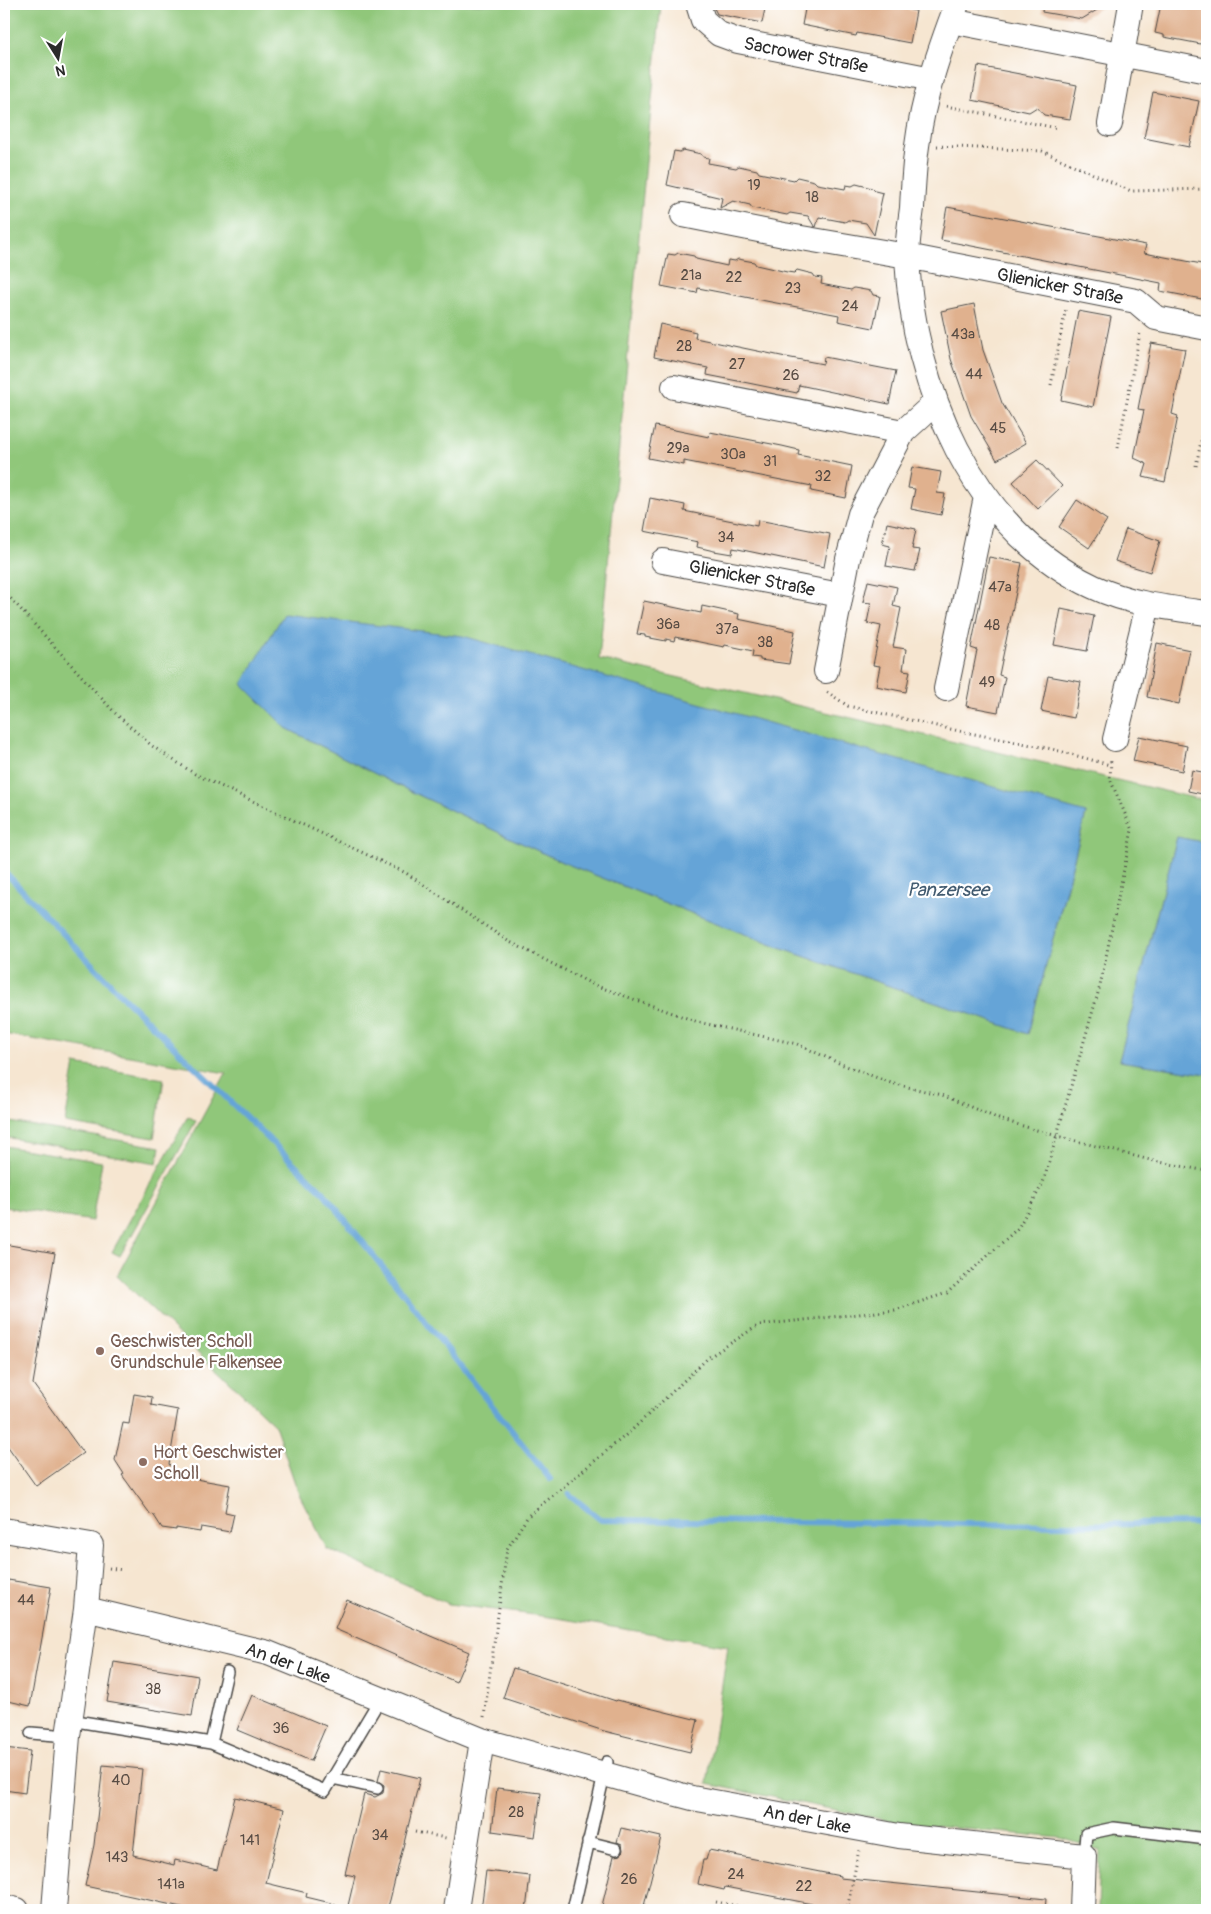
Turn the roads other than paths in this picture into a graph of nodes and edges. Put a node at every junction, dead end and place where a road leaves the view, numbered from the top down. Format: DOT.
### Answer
graph roads {
  1 [pos="698,4"];
  2 [pos="1131,4"];
  3 [pos="954,12"];
  4 [pos="1122,54"];
  5 [pos="1207,71"];
  6 [pos="932,79"];
  7 [pos="1110,124"];
  8 [pos="682,215"];
  9 [pos="907,256"];
  10 [pos="1207,328"];
  11 [pos="674,387"];
  12 [pos="936,402"];
  13 [pos="903,432"];
  14 [pos="986,497"];
  15 [pos="663,561"];
  16 [pos="840,595"];
  17 [pos="1148,605"];
  18 [pos="1207,613"];
  19 [pos="826,671"];
  20 [pos="946,689"];
  21 [pos="1115,739"];
  22 [pos="4,1530"];
  23 [pos="86,1609"];
  24 [pos="227,1672"];
  25 [pos="380,1699"];
  26 [pos="69,1728"];
  27 [pos="31,1733"];
  28 [pos="482,1740"];
  29 [pos="211,1743"];
  30 [pos="605,1769"];
  31 [pos="332,1778"];
  32 [pos="376,1788"];
  33 [pos="1207,1839"];
  34 [pos="588,1842"];
  35 [pos="616,1848"];
  36 [pos="1084,1856"];
  37 [pos="4,1907"];
  38 [pos="17,1910"];
  39 [pos="54,1910"];
  40 [pos="456,1910"];
  41 [pos="573,1910"];
  42 [pos="1082,1910"];
  1 -- 6 [label="street, Sacrower Straße"];
  2 -- 4 [label="street"];
  3 -- 4 [label="street"];
  3 -- 6 [label="street"];
  4 -- 5 [label="street"];
  4 -- 7 [label="street"];
  6 -- 9 [label="street"];
  8 -- 9 [label="street, Glienicker Straße"];
  9 -- 10 [label="street, Glienicker Straße"];
  9 -- 12 [label="street"];
  11 -- 13 [label="street"];
  12 -- 13 [label="street, Glienicker Straße"];
  12 -- 14 [label="street"];
  13 -- 16 [label="street, Glienicker Straße"];
  14 -- 17 [label="street"];
  14 -- 20 [label="street"];
  15 -- 16 [label="street, Glienicker Straße"];
  16 -- 19 [label="street, Glienicker Straße"];
  17 -- 18 [label="street"];
  17 -- 21 [label="street"];
  22 -- 23 [label="street"];
  23 -- 25 [label="street, An der Lake"];
  23 -- 26 [label="street"];
  24 -- 29 [label="lane"];
  25 -- 28 [label="street, An der Lake"];
  25 -- 31 [label="lane"];
  26 -- 27 [label="lane"];
  26 -- 29 [label="lane"];
  26 -- 39 [label="street"];
  28 -- 30 [label="street, An der Lake"];
  28 -- 40 [label="street"];
  29 -- 31 [label="lane"];
  30 -- 34 [label="lane"];
  30 -- 36 [label="street, An der Lake"];
  31 -- 32 [label="lane"];
  33 -- 36 [label="lane"];
  34 -- 35 [label="lane"];
  34 -- 41 [label="lane"];
  36 -- 42 [label="street"];
  37 -- 38 [label="street"];
}
